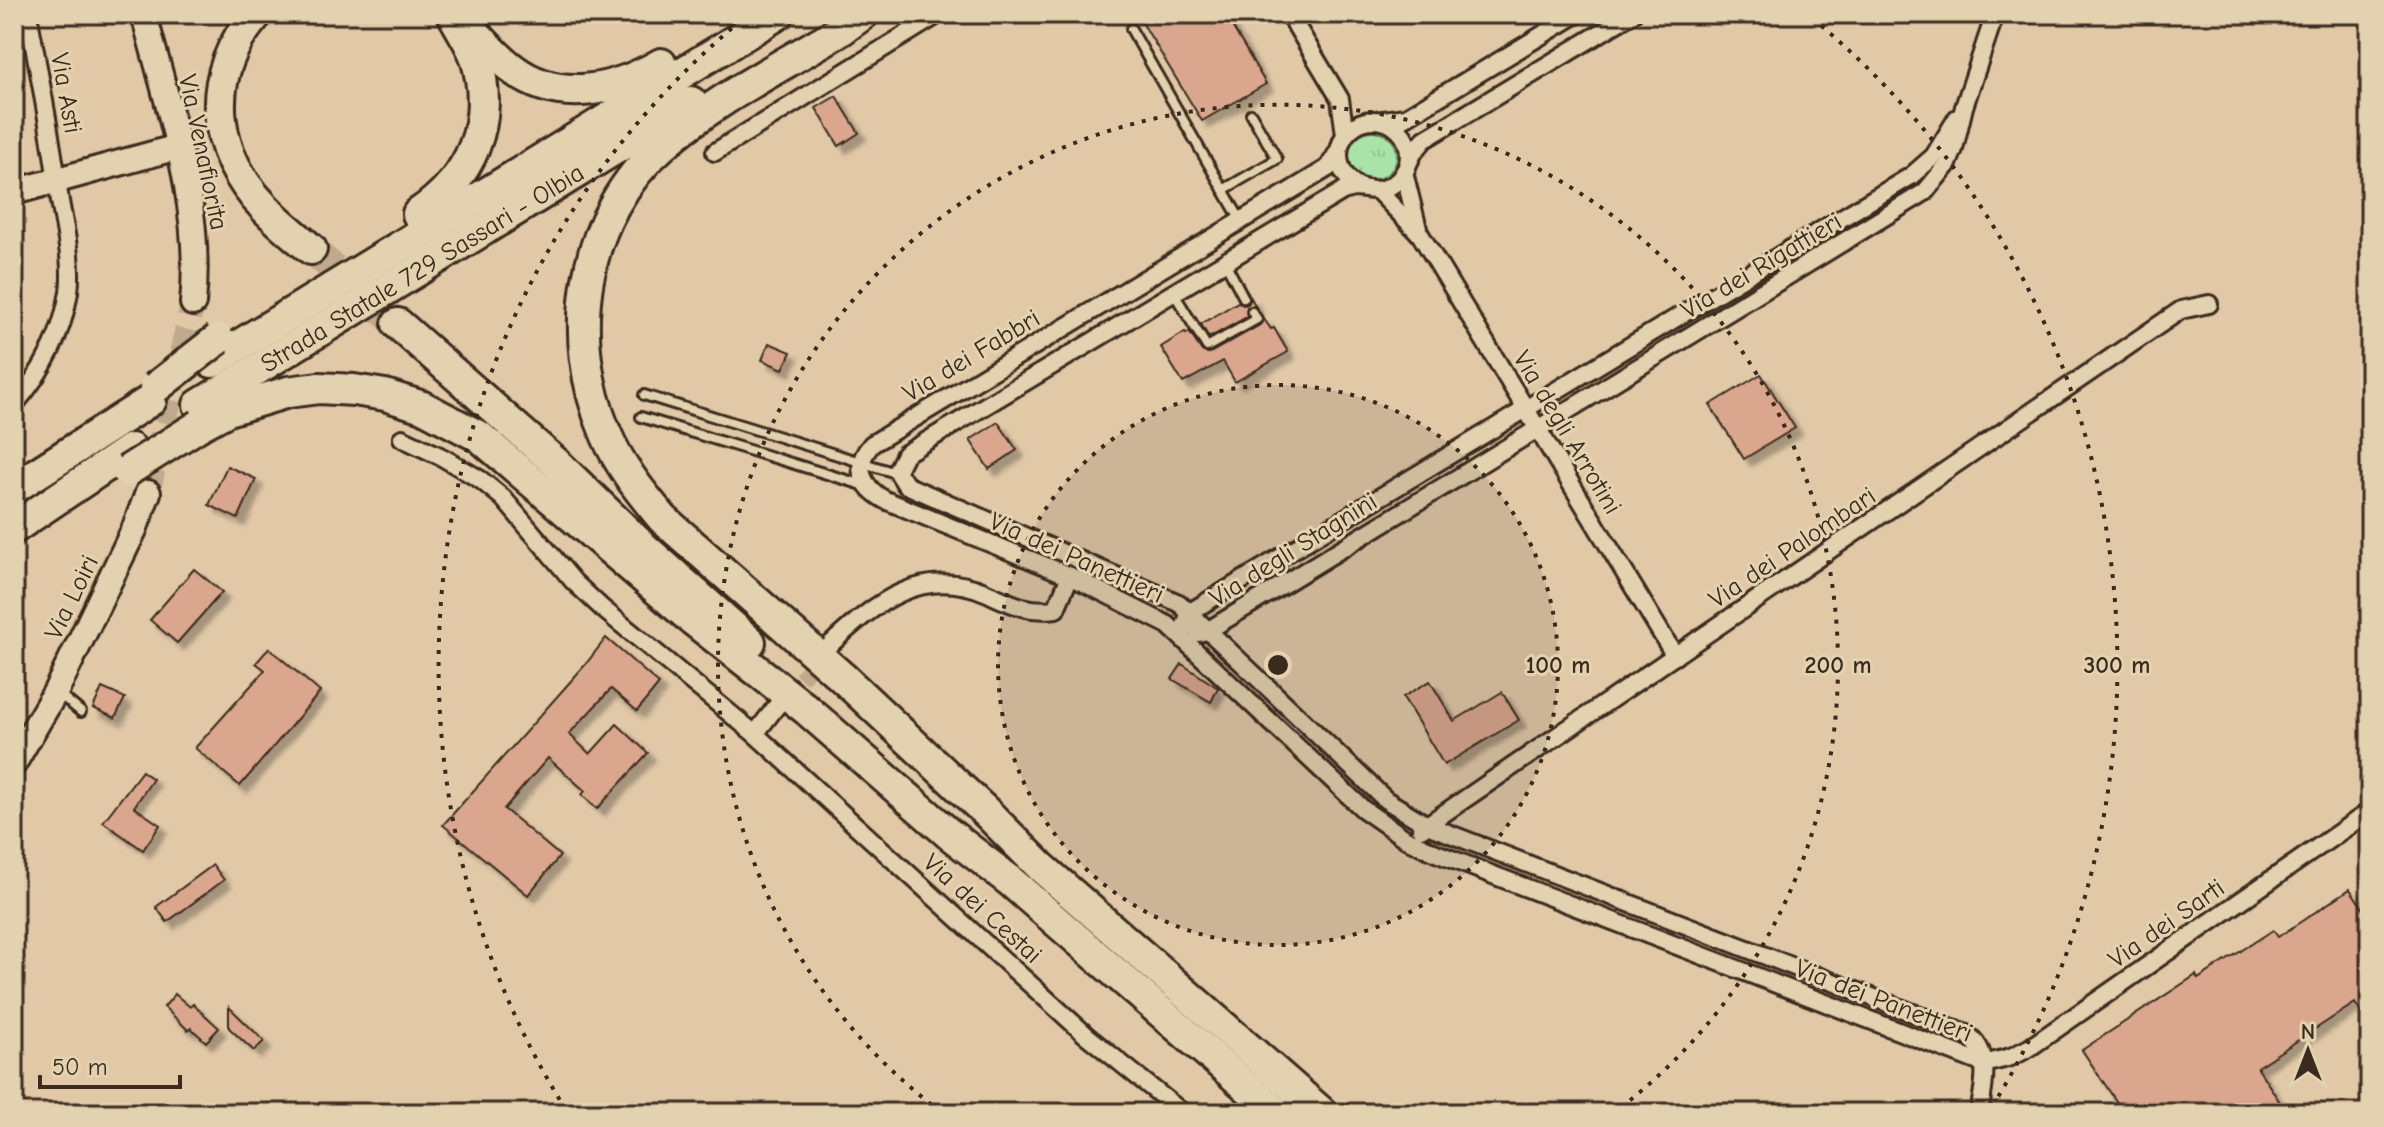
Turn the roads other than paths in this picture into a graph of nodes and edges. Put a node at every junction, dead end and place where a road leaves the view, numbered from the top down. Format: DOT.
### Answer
graph roads {
  1 [pos="28,14"];
  2 [pos="144,14"];
  3 [pos="257,14"];
  4 [pos="454,14"];
  5 [pos="759,14"];
  6 [pos="778,14"];
  7 [pos="836,14"];
  8 [pos="863,14"];
  9 [pos="939,14"];
  10 [pos="1289,14"];
  11 [pos="1577,14"];
  12 [pos="1632,14"];
  13 [pos="1995,14"];
  14 [pos="1131,29"];
  15 [pos="1340,99"];
  16 [pos="1964,107"];
  17 [pos="1251,114"];
  18 [pos="1378,120"];
  19 [pos="1342,142"];
  20 [pos="178,147"];
  21 [pos="715,152"];
  22 [pos="1406,169"];
  23 [pos="57,181"];
  24 [pos="1223,190"];
  25 [pos="1372,190"];
  26 [pos="14,192"];
  27 [pos="1240,219"];
  28 [pos="1420,234"];
  29 [pos="311,249"];
  30 [pos="1225,262"];
  31 [pos="1173,292"];
  32 [pos="1113,296"];
  33 [pos="1244,298"];
  34 [pos="193,303"];
  35 [pos="2209,304"];
  36 [pos="1252,312"];
  37 [pos="1128,319"];
  38 [pos="398,324"];
  39 [pos="215,350"];
  40 [pos="644,395"];
  41 [pos="14,405"];
  42 [pos="1527,409"];
  43 [pos="200,415"];
  44 [pos="641,417"];
  45 [pos="1538,427"];
  46 [pos="402,438"];
  47 [pos="129,460"];
  48 [pos="861,462"];
  49 [pos="556,463"];
  50 [pos="899,474"];
  51 [pos="866,486"];
  52 [pos="14,488"];
  53 [pos="148,493"];
  54 [pos="14,528"];
  55 [pos="14,535"];
  56 [pos="1070,576"];
  57 [pos="1190,612"];
  58 [pos="1207,631"];
  59 [pos="1181,636"];
  60 [pos="831,644"];
  61 [pos="1675,656"];
  62 [pos="56,691"];
  63 [pos="779,703"];
  64 [pos="81,712"];
  65 [pos="755,734"];
  66 [pos="14,763"];
  67 [pos="2370,811"];
  68 [pos="1427,825"];
  69 [pos="1406,839"];
  70 [pos="1041,867"];
  71 [pos="1009,880"];
  72 [pos="1984,1064"];
  73 [pos="1183,1113"];
  74 [pos="1277,1113"];
  75 [pos="1322,1113"];
  76 [pos="1979,1113"];
  1 -- 23 [label="street, Via Asti"];
  2 -- 20 [label="street, Via Venafiorita"];
  3 -- 29 [label="highway"];
  4 -- 5 [label="highway"];
  4 -- 39 [label="highway"];
  6 -- 39 [label="highway, Strada Statale 729 Sassari - Olbia"];
  7 -- 43 [label="highway, Strada Statale 729 Sassari - Olbia"];
  8 -- 70 [label="highway"];
  9 -- 21 [label="street"];
  10 -- 15 [label="street"];
  11 -- 18 [label="street"];
  12 -- 22 [label="street"];
  13 -- 16 [label="street, Via dei Rigattieri"];
  14 -- 24 [label="lane"];
  15 -- 18 [label="street"];
  15 -- 19 [label="street"];
  16 -- 42 [label="street, Via dei Rigattieri"];
  16 -- 45 [label="street, Via dei Rigattieri"];
  17 -- 24 [label="lane"];
  18 -- 19 [label="street"];
  18 -- 22 [label="street"];
  19 -- 25 [label="street"];
  19 -- 27 [label="street, Via dei Fabbri"];
  20 -- 23 [label="street"];
  20 -- 34 [label="street, Via Venafiorita"];
  22 -- 25 [label="street"];
  22 -- 28 [label="street"];
  23 -- 26 [label="street"];
  23 -- 41 [label="street, Via Asti"];
  24 -- 27 [label="lane"];
  25 -- 28 [label="street"];
  25 -- 30 [label="street, Via dei Fabbri"];
  27 -- 32 [label="street, Via dei Fabbri"];
  28 -- 42 [label="street, Via degli Arrotini"];
  30 -- 31 [label="street, Via dei Fabbri"];
  30 -- 33 [label="lane"];
  31 -- 36 [label="lane"];
  31 -- 37 [label="street, Via dei Fabbri"];
  32 -- 37 [label="street"];
  32 -- 48 [label="street, Via dei Fabbri"];
  35 -- 61 [label="street, Via dei Palombari"];
  37 -- 50 [label="street, Via dei Fabbri"];
  38 -- 49 [label="highway"];
  39 -- 52 [label="highway, bridge"];
  40 -- 48 [label="lane"];
  42 -- 45 [label="street, Via degli Arrotini"];
  42 -- 57 [label="street, Via degli Stagnini"];
  43 -- 47 [label="highway, Strada Statale 729 Sassari - Olbia"];
  43 -- 71 [label="highway"];
  44 -- 51 [label="lane"];
  45 -- 58 [label="street, Via degli Stagnini"];
  45 -- 61 [label="street, Via degli Arrotini"];
  46 -- 65 [label="street, Via dei Cestai"];
  47 -- 54 [label="highway, Strada Statale 729 Sassari - Olbia"];
  47 -- 55 [label="highway"];
  48 -- 50 [label="lane"];
  48 -- 51 [label="street"];
  49 -- 70 [label="highway"];
  49 -- 71 [label="highway"];
  50 -- 57 [label="street, Via dei Panettieri"];
  51 -- 56 [label="street, Via dei Panettieri"];
  53 -- 62 [label="street, Via Loiri"];
  56 -- 59 [label="street, Via dei Panettieri"];
  56 -- 60 [label="street"];
  57 -- 58 [label="street, Via dei Panettieri"];
  57 -- 59 [label="street, Via degli Stagnini"];
  58 -- 59 [label="street, Via degli Stagnini"];
  58 -- 68 [label="street, Via dei Panettieri"];
  59 -- 69 [label="street, Via dei Panettieri"];
  61 -- 68 [label="street, Via dei Palombari"];
  62 -- 64 [label="lane"];
  62 -- 66 [label="street, Via Loiri"];
  63 -- 65 [label="street"];
  65 -- 73 [label="street, Via dei Cestai"];
  67 -- 72 [label="street, Via dei Sarti"];
  68 -- 69 [label="street, Via dei Palombari"];
  68 -- 72 [label="street, Via dei Panettieri"];
  69 -- 72 [label="street, Via dei Panettieri"];
  70 -- 75 [label="highway"];
  71 -- 74 [label="highway"];
  72 -- 76 [label="street"];
}
